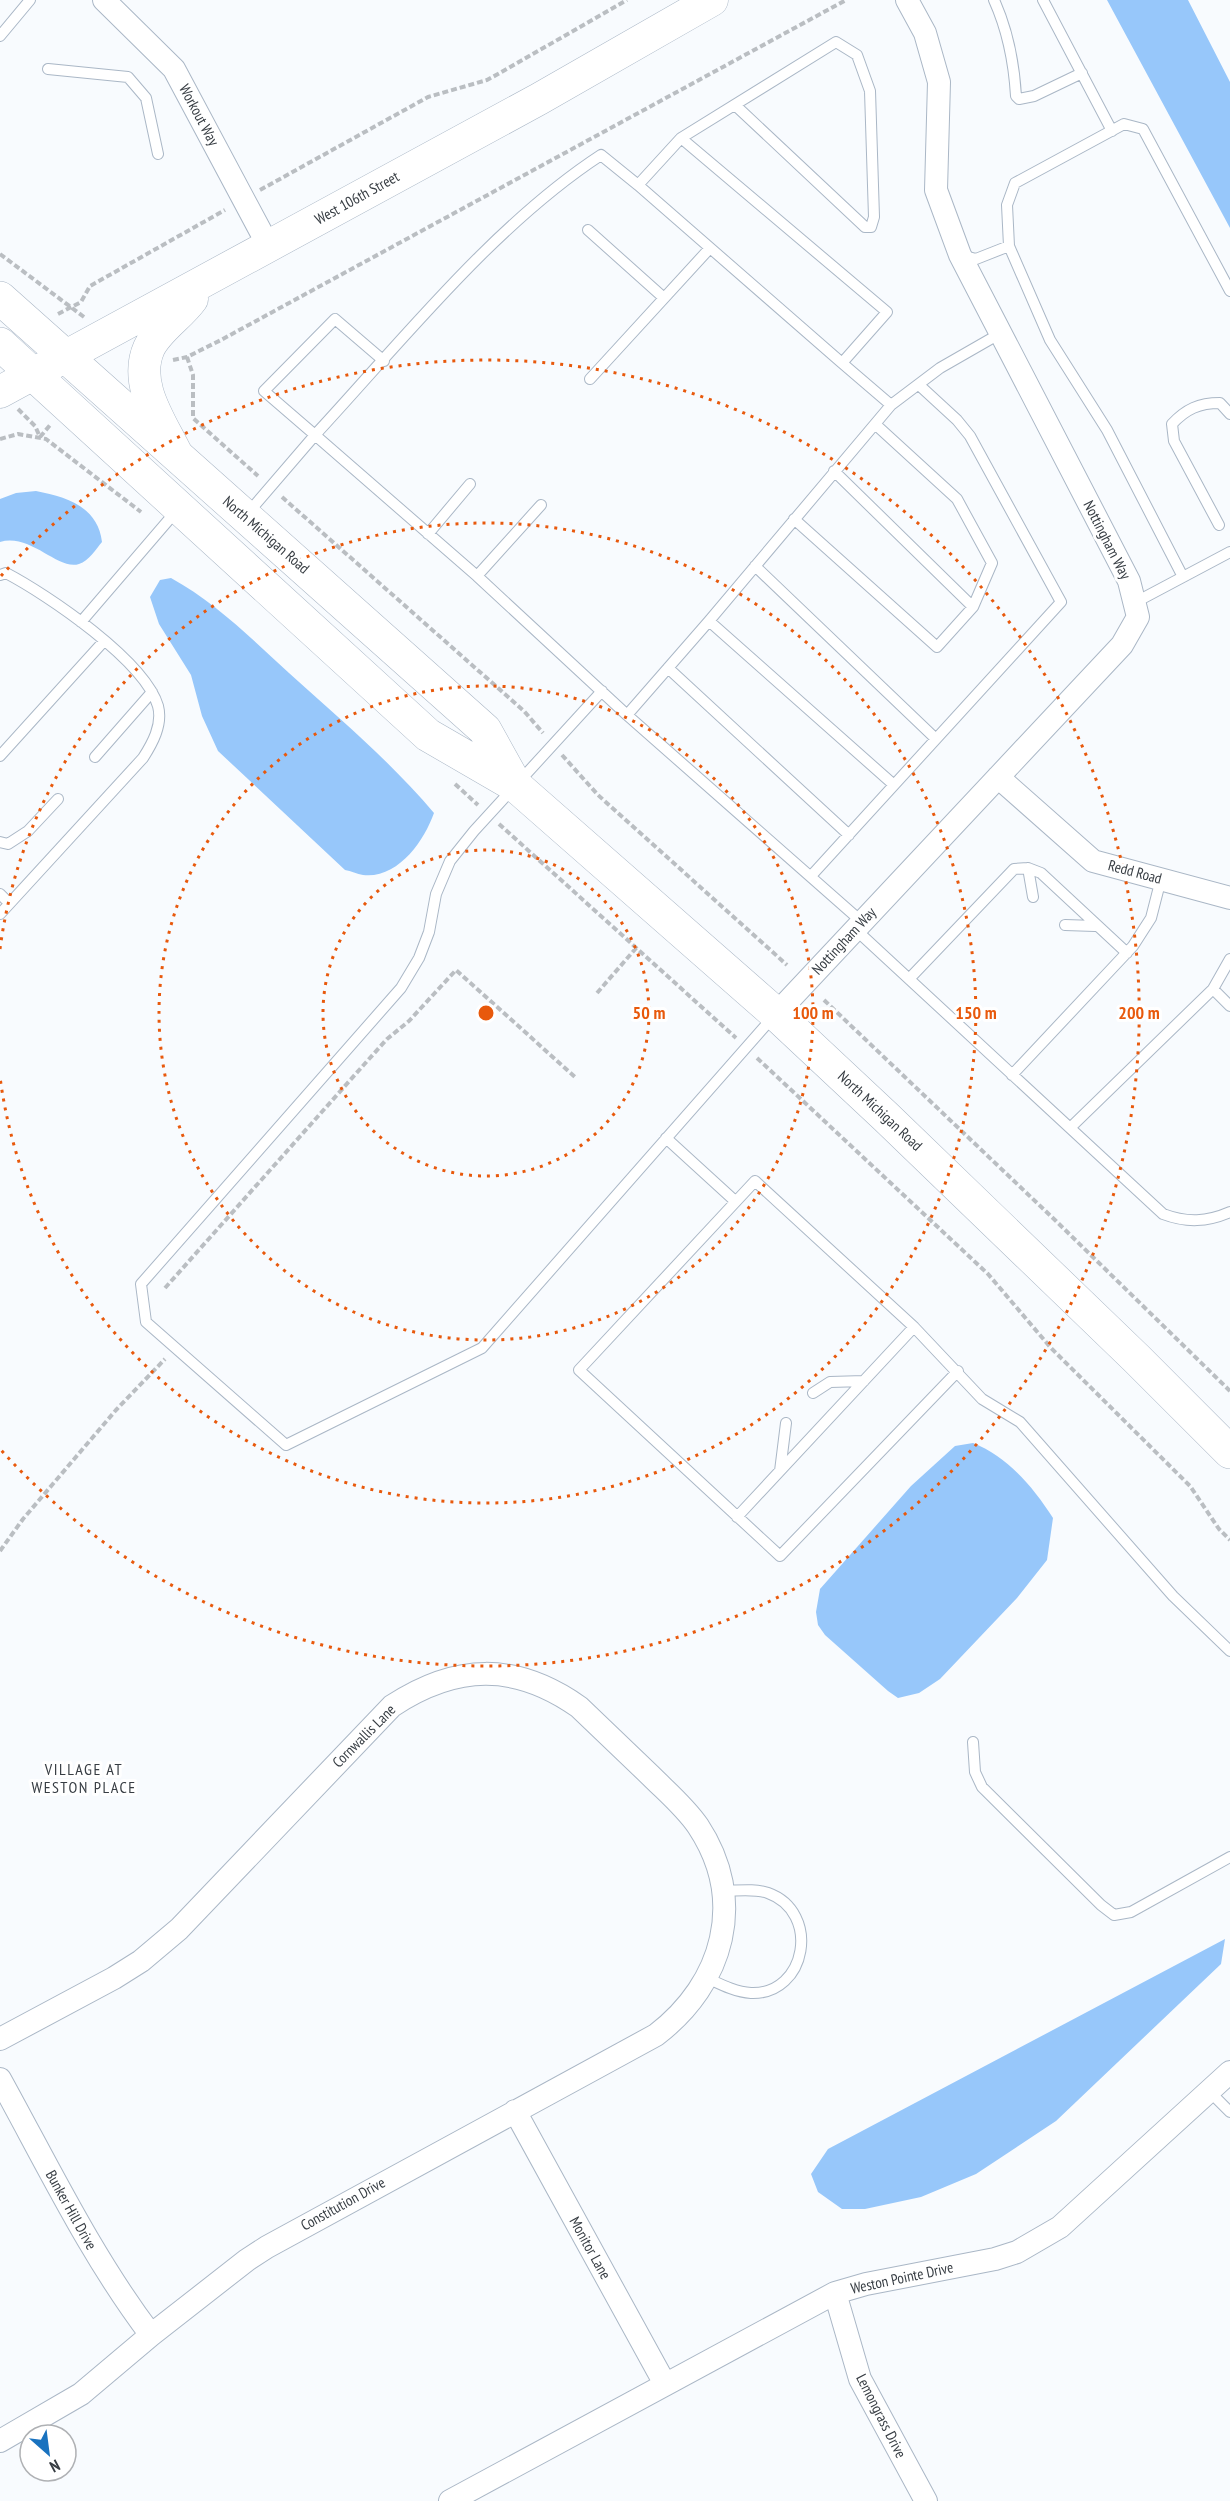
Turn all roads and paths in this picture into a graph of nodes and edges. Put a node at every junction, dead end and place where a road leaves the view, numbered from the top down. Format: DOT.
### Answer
graph roads {
  1 [pos="30,0"];
  2 [pos="104,0"];
  3 [pos="627,0"];
  4 [pos="712,0"];
  5 [pos="846,0"];
  6 [pos="907,0"];
  7 [pos="994,0"];
  8 [pos="1043,0"];
  9 [pos="0,36"];
  10 [pos="48,69"];
  11 [pos="1082,73"];
  12 [pos="735,105"];
  13 [pos="1112,131"];
  14 [pos="681,138"];
  15 [pos="158,154"];
  16 [pos="638,185"];
  17 [pos="243,200"];
  18 [pos="588,230"];
  19 [pos="1009,246"];
  20 [pos="269,247"];
  21 [pos="710,248"];
  22 [pos="0,254"];
  23 [pos="960,255"];
  24 [pos="203,283"];
  25 [pos="1230,291"];
  26 [pos="0,298"];
  27 [pos="664,298"];
  28 [pos="1001,333"];
  29 [pos="0,344"];
  30 [pos="66,356"];
  31 [pos="187,357"];
  32 [pos="170,360"];
  33 [pos="384,361"];
  34 [pos="842,363"];
  35 [pos="33,374"];
  36 [pos="590,379"];
  37 [pos="919,385"];
  38 [pos="7,399"];
  39 [pos="891,405"];
  40 [pos="1230,414"];
  41 [pos="874,424"];
  42 [pos="315,435"];
  43 [pos="40,437"];
  44 [pos="0,440"];
  45 [pos="179,459"];
  46 [pos="834,471"];
  47 [pos="470,484"];
  48 [pos="270,487"];
  49 [pos="541,505"];
  50 [pos="244,516"];
  51 [pos="170,517"];
  52 [pos="795,519"];
  53 [pos="1219,525"];
  54 [pos="428,534"];
  55 [pos="1230,552"];
  56 [pos="755,566"];
  57 [pos="0,575"];
  58 [pos="477,576"];
  59 [pos="1183,578"];
  60 [pos="1134,603"];
  61 [pos="973,608"];
  62 [pos="709,621"];
  63 [pos="81,622"];
  64 [pos="104,641"];
  65 [pos="668,668"];
  66 [pos="602,691"];
  67 [pos="152,692"];
  68 [pos="627,715"];
  69 [pos="936,739"];
  70 [pos="552,744"];
  71 [pos="0,756"];
  72 [pos="95,757"];
  73 [pos="998,777"];
  74 [pos="454,783"];
  75 [pos="894,785"];
  76 [pos="516,786"];
  77 [pos="58,799"];
  78 [pos="489,814"];
  79 [pos="849,834"];
  80 [pos="0,842"];
  81 [pos="1028,868"];
  82 [pos="811,876"];
  83 [pos="1161,879"];
  84 [pos="0,894"];
  85 [pos="1034,897"];
  86 [pos="1230,898"];
  87 [pos="9,903"];
  88 [pos="0,914"];
  89 [pos="859,926"];
  90 [pos="1065,926"];
  91 [pos="1095,926"];
  92 [pos="637,947"];
  93 [pos="1126,954"];
  94 [pos="1230,959"];
  95 [pos="787,965"];
  96 [pos="909,979"];
  97 [pos="1213,989"];
  98 [pos="597,993"];
  99 [pos="824,1000"];
  100 [pos="1230,1006"];
  101 [pos="776,1014"];
  102 [pos="746,1047"];
  103 [pos="1012,1075"];
  104 [pos="575,1077"];
  105 [pos="1070,1128"];
  106 [pos="666,1138"];
  107 [pos="735,1201"];
  108 [pos="1230,1212"];
  109 [pos="165,1288"];
  110 [pos="914,1328"];
  111 [pos="176,1348"];
  112 [pos="958,1371"];
  113 [pos="864,1381"];
  114 [pos="1230,1391"];
  115 [pos="813,1393"];
  116 [pos="786,1424"];
  117 [pos="1230,1452"];
  118 [pos="780,1471"];
  119 [pos="737,1517"];
  120 [pos="1230,1540"];
  121 [pos="0,1551"];
  122 [pos="1230,1651"];
  123 [pos="973,1742"];
  124 [pos="1230,1857"];
  125 [pos="722,1891"];
  126 [pos="703,1985"];
  127 [pos="0,2039"];
  128 [pos="1230,2072"];
  129 [pos="0,2079"];
  130 [pos="1210,2092"];
  131 [pos="515,2111"];
  132 [pos="1230,2112"];
  133 [pos="835,2293"];
  134 [pos="151,2335"];
  135 [pos="664,2384"];
  136 [pos="0,2441"];
  137 [pos="462,2498"];
  138 [pos="926,2501"];
  1 -- 9 [label="lane"];
  2 -- 17 [label="street, Workout Way"];
  3 -- 17 [label="path"];
  4 -- 20 [label="street, West 106th Street"];
  5 -- 31 [label="path"];
  6 -- 23 [label="street, Nottingham Way"];
  7 -- 11 [label="lane"];
  8 -- 11 [label="lane"];
  10 -- 15 [label="lane"];
  11 -- 13 [label="lane"];
  12 -- 12 [label="lane"];
  12 -- 14 [label="lane"];
  13 -- 19 [label="lane"];
  13 -- 25 [label="lane"];
  14 -- 16 [label="lane"];
  14 -- 34 [label="lane"];
  16 -- 21 [label="lane"];
  16 -- 33 [label="lane"];
  17 -- 20 [label="street, Workout Way"];
  17 -- 22 [label="path"];
  18 -- 27 [label="lane"];
  19 -- 23 [label="lane"];
  19 -- 59 [label="lane"];
  20 -- 24 [label="street, West 106th Street"];
  21 -- 27 [label="lane"];
  21 -- 34 [label="lane"];
  23 -- 28 [label="street, Nottingham Way"];
  24 -- 30 [label="street, West 106th Street"];
  24 -- 45 [label="street"];
  26 -- 30 [label="main road, North Michigan Road"];
  27 -- 36 [label="lane"];
  28 -- 37 [label="lane"];
  28 -- 60 [label="street, Nottingham Way"];
  29 -- 35 [label="main road, North Michigan Road"];
  30 -- 35 [label="street, West 106th Street"];
  30 -- 45 [label="main road, North Michigan Road"];
  31 -- 32 [label="path"];
  31 -- 48 [label="path"];
  33 -- 42 [label="lane"];
  33 -- 42 [label="lane"];
  34 -- 39 [label="lane"];
  35 -- 38 [label="street, West 106th Street"];
  35 -- 51 [label="main road, North Michigan Road"];
  37 -- 39 [label="lane"];
  37 -- 69 [label="lane"];
  38 -- 43 [label="path"];
  39 -- 41 [label="lane"];
  40 -- 53 [label="lane"];
  41 -- 46 [label="lane"];
  41 -- 61 [label="lane"];
  42 -- 48 [label="lane"];
  42 -- 54 [label="lane"];
  43 -- 44 [label="path"];
  43 -- 51 [label="path"];
  45 -- 50 [label="main road, North Michigan Road"];
  46 -- 52 [label="lane"];
  46 -- 61 [label="lane"];
  47 -- 54 [label="lane"];
  48 -- 50 [label="lane"];
  48 -- 70 [label="path"];
  49 -- 58 [label="lane"];
  50 -- 76 [label="main road, North Michigan Road"];
  51 -- 63 [label="lane"];
  51 -- 76 [label="main road, North Michigan Road"];
  52 -- 56 [label="lane"];
  52 -- 61 [label="lane"];
  54 -- 58 [label="lane"];
  55 -- 59 [label="lane"];
  56 -- 62 [label="lane"];
  56 -- 69 [label="lane"];
  57 -- 63 [label="lane"];
  58 -- 66 [label="lane"];
  59 -- 60 [label="lane"];
  60 -- 73 [label="street, Nottingham Way"];
  62 -- 65 [label="lane"];
  62 -- 75 [label="lane"];
  63 -- 64 [label="lane"];
  64 -- 67 [label="lane"];
  64 -- 71 [label="lane"];
  65 -- 68 [label="lane"];
  65 -- 79 [label="lane"];
  66 -- 68 [label="lane"];
  66 -- 70 [label="lane"];
  67 -- 72 [label="lane"];
  67 -- 87 [label="lane"];
  68 -- 82 [label="lane"];
  69 -- 75 [label="lane"];
  70 -- 76 [label="lane"];
  70 -- 95 [label="path"];
  73 -- 83 [label="street, Redd Road"];
  73 -- 89 [label="street, Nottingham Way"];
  74 -- 78 [label="path"];
  75 -- 79 [label="lane"];
  76 -- 78 [label="lane"];
  76 -- 101 [label="main road, North Michigan Road"];
  77 -- 80 [label="lane"];
  78 -- 92 [label="path"];
  78 -- 111 [label="lane"];
  79 -- 82 [label="lane"];
  81 -- 85 [label="lane"];
  81 -- 91 [label="lane"];
  81 -- 96 [label="lane"];
  82 -- 89 [label="lane"];
  83 -- 86 [label="street, Redd Road"];
  83 -- 93 [label="lane"];
  84 -- 87 [label="lane"];
  87 -- 88 [label="lane"];
  89 -- 96 [label="lane"];
  89 -- 101 [label="street, Nottingham Way"];
  90 -- 91 [label="lane"];
  91 -- 93 [label="lane"];
  92 -- 98 [label="path"];
  92 -- 102 [label="path"];
  93 -- 103 [label="lane"];
  94 -- 97 [label="lane"];
  96 -- 103 [label="lane"];
  97 -- 100 [label="lane"];
  97 -- 105 [label="lane"];
  99 -- 114 [label="path"];
  101 -- 102 [label="lane"];
  101 -- 117 [label="main road, North Michigan Road"];
  102 -- 106 [label="lane"];
  102 -- 120 [label="path"];
  103 -- 105 [label="lane"];
  104 -- 109 [label="path"];
  105 -- 108 [label="lane"];
  106 -- 107 [label="lane"];
  106 -- 111 [label="lane"];
  107 -- 110 [label="lane"];
  107 -- 119 [label="lane"];
  110 -- 112 [label="lane"];
  110 -- 113 [label="lane"];
  111 -- 121 [label="path"];
  112 -- 119 [label="lane"];
  112 -- 122 [label="lane"];
  113 -- 115 [label="lane"];
  113 -- 118 [label="lane"];
  116 -- 118 [label="lane"];
  118 -- 119 [label="lane"];
  123 -- 124 [label="lane"];
  125 -- 126 [label="street, Cornwallis Lane"];
  125 -- 126 [label="lane"];
  125 -- 127 [label="street, Cornwallis Lane"];
  126 -- 131 [label="street, Constitution Drive"];
  128 -- 130 [label="street, Weston Pointe Drive"];
  129 -- 134 [label="street, Bunker Hill Drive"];
  130 -- 132 [label="lane"];
  130 -- 133 [label="street, Weston Pointe Drive"];
  131 -- 134 [label="street, Constitution Drive"];
  131 -- 135 [label="street, Monitor Lane"];
  133 -- 135 [label="street, Weston Pointe Drive"];
  133 -- 138 [label="street, Lemongrass Drive"];
  134 -- 136 [label="street, Constitution Drive"];
  135 -- 137 [label="street, Weston Pointe Drive"];
}
